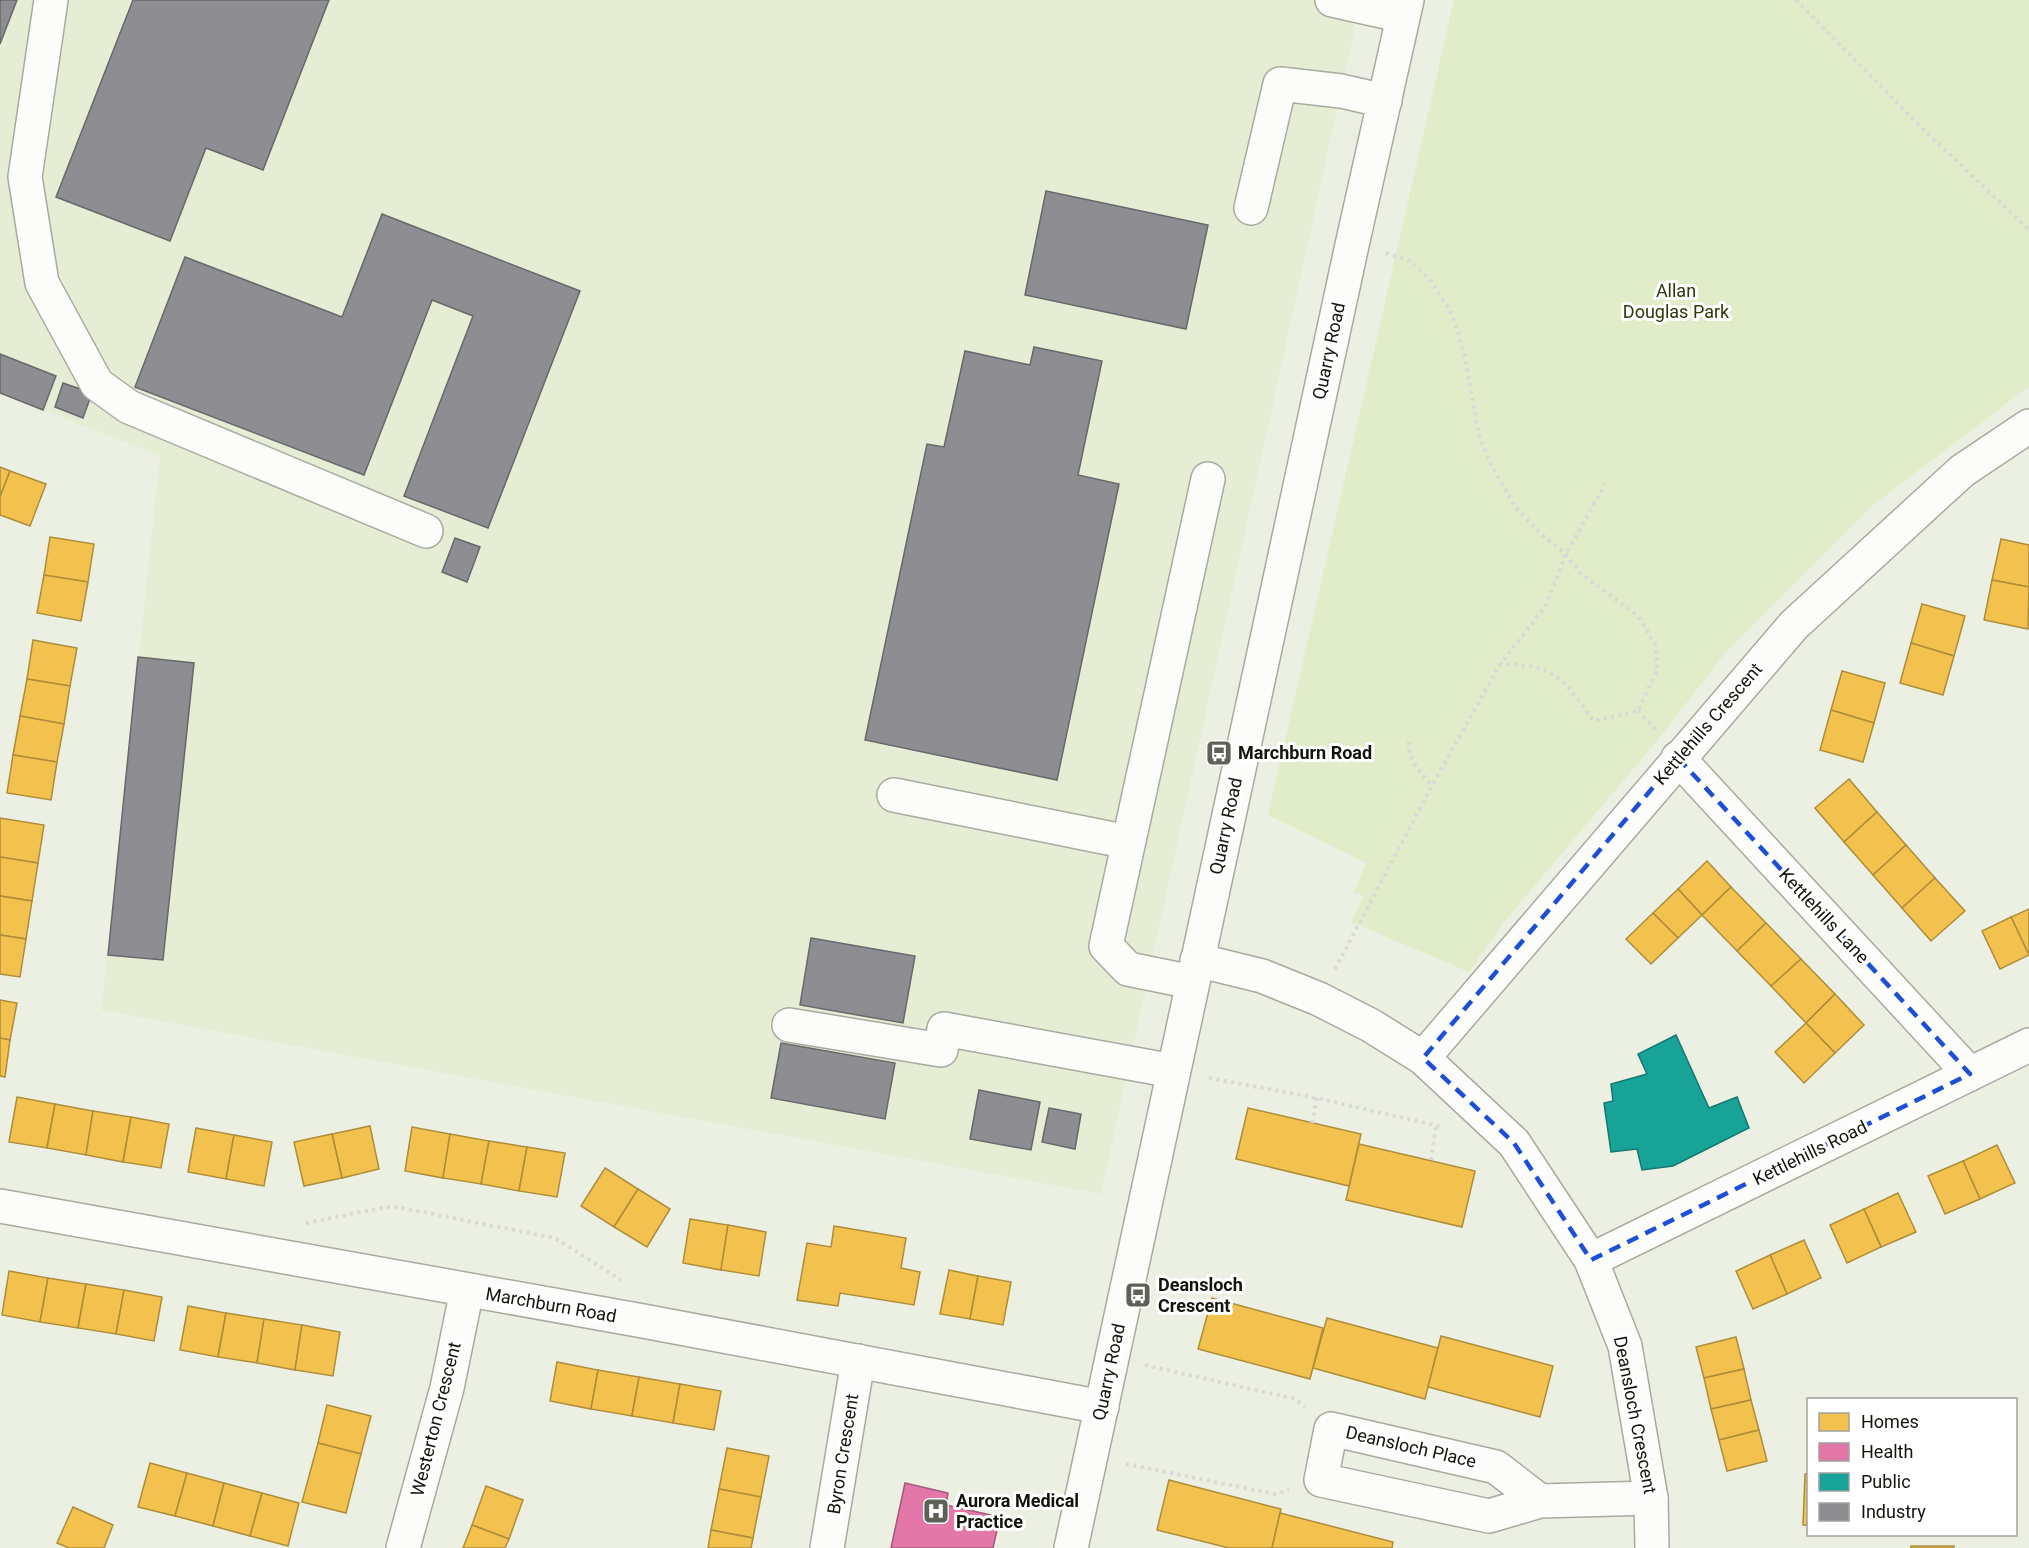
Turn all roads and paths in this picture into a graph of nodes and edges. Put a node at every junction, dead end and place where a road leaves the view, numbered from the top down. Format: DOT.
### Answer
graph roads {
  1 [pos="51,0"];
  2 [pos="1332,0"];
  3 [pos="1796,0"];
  4 [pos="1405,8"];
  5 [pos="1385,100"];
  6 [pos="1251,208"];
  7 [pos="2029,230"];
  8 [pos="1352,245"];
  9 [pos="2029,426"];
  10 [pos="1208,479"];
  11 [pos="1605,484"];
  12 [pos="426,531"];
  13 [pos="1566,554"];
  14 [pos="1501,663"];
  15 [pos="1409,742"];
  16 [pos="1678,758"];
  17 [pos="1432,786"];
  18 [pos="894,795"];
  19 [pos="1128,842"];
  20 [pos="1194,971"];
  21 [pos="1319,999"];
  22 [pos="789,1025"];
  23 [pos="2029,1045"];
  24 [pos="1422,1058"];
  25 [pos="1173,1071"];
  26 [pos="1970,1074"];
  27 [pos="1317,1098"];
  28 [pos="1312,1123"];
  29 [pos="1436,1126"];
  30 [pos="1447,1128"];
  31 [pos="1431,1160"];
  32 [pos="0,1206"];
  33 [pos="293,1258"];
  34 [pos="1591,1260"];
  35 [pos="467,1290"];
  36 [pos="643,1321"];
  37 [pos="1112,1358"];
  38 [pos="858,1361"];
  39 [pos="1102,1407"];
  40 [pos="1331,1428"];
  41 [pos="1091,1457"];
  42 [pos="1321,1480"];
  43 [pos="1651,1498"];
  44 [pos="1539,1501"];
  45 [pos="403,1548"];
  46 [pos="827,1548"];
  47 [pos="1071,1548"];
  48 [pos="1652,1548"];
  1 -- 12 [label="street"];
  2 -- 4 [label="street"];
  3 -- 7 [label="path"];
  4 -- 5 [label="street, Quarry Road"];
  5 -- 6 [label="street"];
  5 -- 8 [label="street, Quarry Road"];
  8 -- 13 [label="path"];
  8 -- 20 [label="street, Quarry Road"];
  9 -- 16 [label="street, Kettlehills Crescent"];
  10 -- 19 [label="street"];
  11 -- 13 [label="path"];
  13 -- 14 [label="path"];
  13 -- 14 [label="path"];
  14 -- 17 [label="path"];
  15 -- 17 [label="path"];
  16 -- 24 [label="street, Kettlehills Crescent"];
  16 -- 26 [label="street, Kettlehills Lane"];
  17 -- 21 [label="path"];
  18 -- 19 [label="street"];
  19 -- 20 [label="street, Deansloch Crescent"];
  20 -- 21 [label="street, Deansloch Crescent"];
  20 -- 25 [label="street, Quarry Road"];
  21 -- 24 [label="street, Deansloch Crescent"];
  22 -- 25 [label="street"];
  23 -- 26 [label="street, Kettlehills Road"];
  24 -- 34 [label="street, Deansloch Crescent"];
  25 -- 27 [label="path"];
  25 -- 37 [label="street, Quarry Road"];
  26 -- 34 [label="street, Kettlehills Road"];
  27 -- 28 [label="path"];
  27 -- 29 [label="path"];
  29 -- 30 [label="path"];
  29 -- 31 [label="path"];
  32 -- 33 [label="street, Marchburn Road"];
  33 -- 35 [label="street, Marchburn Road"];
  33 -- 36 [label="path"];
  34 -- 43 [label="street, Deansloch Crescent"];
  35 -- 36 [label="street, Marchburn Road"];
  35 -- 45 [label="street, Westerton Crescent"];
  36 -- 38 [label="street, Marchburn Road"];
  37 -- 39 [label="street, Quarry Road"];
  37 -- 40 [label="path"];
  38 -- 39 [label="street, Marchburn Road"];
  38 -- 46 [label="street, Byron Crescent"];
  39 -- 41 [label="street, Quarry Road"];
  40 -- 42 [label="street, Deansloch Place"];
  40 -- 44 [label="street, Deansloch Place"];
  41 -- 42 [label="path"];
  41 -- 47 [label="street, Quarry Road"];
  42 -- 44 [label="street"];
  43 -- 44 [label="street"];
  43 -- 48 [label="street, Deansloch Crescent"];
}
